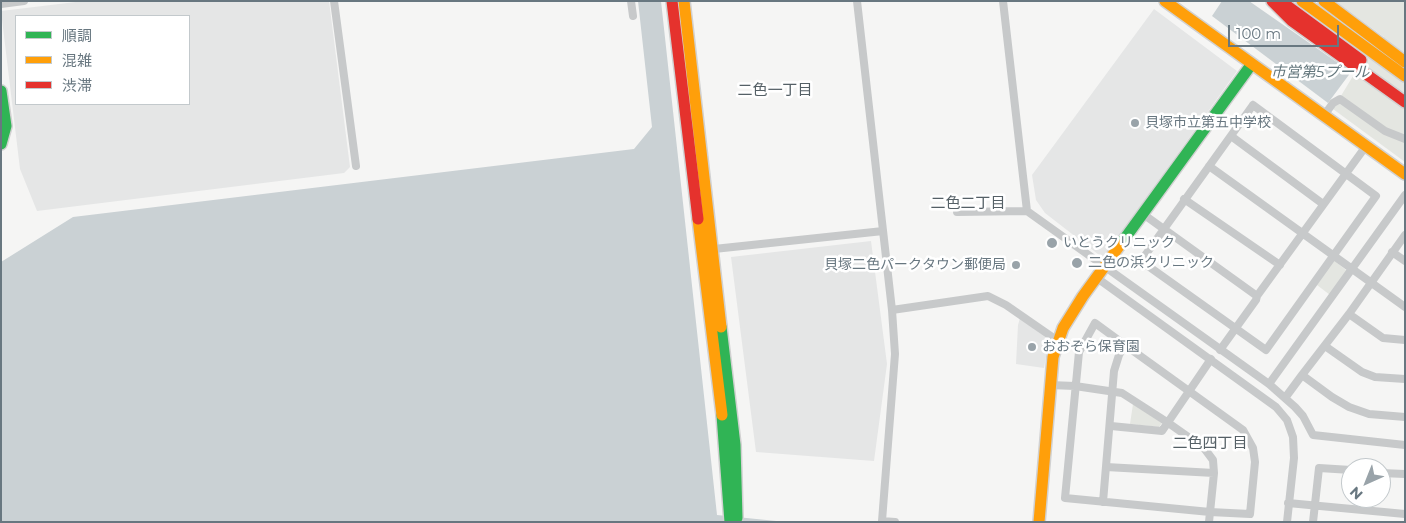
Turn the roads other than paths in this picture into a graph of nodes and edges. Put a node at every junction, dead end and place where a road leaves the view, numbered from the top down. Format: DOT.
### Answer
graph roads {
  1 [pos="24,1"];
  2 [pos="334,1"];
  3 [pos="631,1"];
  4 [pos="672,1"];
  5 [pos="684,1"];
  6 [pos="857,1"];
  7 [pos="1003,1"];
  8 [pos="1165,1"];
  9 [pos="1272,1"];
  10 [pos="1281,1"];
  11 [pos="1302,1"];
  12 [pos="1324,1"];
  13 [pos="1,4"];
  14 [pos="633,16"];
  15 [pos="1405,62"];
  16 [pos="1251,65"];
  17 [pos="1405,76"];
  18 [pos="1405,90"];
  19 [pos="1,91"];
  20 [pos="1405,102"];
  21 [pos="1323,116"];
  22 [pos="1231,136"];
  23 [pos="1405,139"];
  24 [pos="1,144"];
  25 [pos="1366,146"];
  26 [pos="356,166"];
  27 [pos="1209,166"];
  28 [pos="1346,173"];
  29 [pos="1405,174"];
  30 [pos="1405,195"];
  31 [pos="1184,199"];
  32 [pos="1323,204"];
  33 [pos="1028,211"];
  34 [pos="957,212"];
  35 [pos="1143,214"];
  36 [pos="1163,229"];
  37 [pos="883,230"];
  38 [pos="1302,233"];
  39 [pos="1405,235"];
  40 [pos="714,249"];
  41 [pos="1392,252"];
  42 [pos="1333,256"];
  43 [pos="1405,261"];
  44 [pos="1280,265"];
  45 [pos="1105,268"];
  46 [pos="1352,269"];
  47 [pos="1097,278"];
  48 [pos="1370,282"];
  49 [pos="1257,296"];
  50 [pos="1405,307"];
  51 [pos="892,310"];
  52 [pos="1349,314"];
  53 [pos="1236,328"];
  54 [pos="1405,340"];
  55 [pos="1058,341"];
  56 [pos="1125,345"];
  57 [pos="1325,346"];
  58 [pos="1220,350"];
  59 [pos="1211,359"];
  60 [pos="1302,375"];
  61 [pos="1405,379"];
  62 [pos="1269,384"];
  63 [pos="1050,385"];
  64 [pos="1075,386"];
  65 [pos="1113,390"];
  66 [pos="1189,392"];
  67 [pos="1285,398"];
  68 [pos="1405,417"];
  69 [pos="1168,422"];
  70 [pos="1110,426"];
  71 [pos="1405,445"];
  72 [pos="1106,466"];
  73 [pos="1341,469"];
  74 [pos="1214,473"];
  75 [pos="1391,473"];
  76 [pos="1405,474"];
  77 [pos="1103,502"];
  78 [pos="1288,503"];
  79 [pos="1315,506"];
  80 [pos="1210,512"];
  81 [pos="1405,514"];
  82 [pos="734,518"];
  83 [pos="895,522"];
  84 [pos="1039,522"];
  85 [pos="1209,522"];
  86 [pos="1287,522"];
  87 [pos="1313,522"];
  1 -- 13 [label="street"];
  2 -- 26 [label="street"];
  3 -- 14 [label="street"];
  4 -- 82 [label="main road"];
  5 -- 40 [label="main road"];
  6 -- 37 [label="street"];
  7 -- 33 [label="street"];
  8 -- 16 [label="main road"];
  9 -- 20 [label="main road"];
  10 -- 18 [label="main road"];
  11 -- 17 [label="main road"];
  12 -- 15 [label="main road"];
  16 -- 21 [label="main road"];
  16 -- 35 [label="main road"];
  19 -- 24 [label="main road"];
  21 -- 23 [label="street"];
  21 -- 25 [label="main road"];
  22 -- 27 [label="street"];
  22 -- 28 [label="street"];
  22 -- 32 [label="street"];
  25 -- 28 [label="street"];
  25 -- 29 [label="main road"];
  27 -- 31 [label="street"];
  27 -- 38 [label="street"];
  28 -- 32 [label="street"];
  28 -- 42 [label="street"];
  30 -- 46 [label="street"];
  31 -- 36 [label="street"];
  31 -- 44 [label="street"];
  32 -- 38 [label="street"];
  33 -- 34 [label="street"];
  33 -- 45 [label="street"];
  35 -- 36 [label="street"];
  35 -- 45 [label="main road"];
  36 -- 49 [label="street"];
  36 -- 53 [label="street"];
  37 -- 40 [label="street"];
  37 -- 51 [label="street"];
  38 -- 42 [label="street"];
  38 -- 44 [label="street"];
  39 -- 41 [label="street"];
  40 -- 82 [label="main road"];
  41 -- 43 [label="street"];
  41 -- 48 [label="street"];
  42 -- 46 [label="street"];
  42 -- 53 [label="street"];
  44 -- 49 [label="street"];
  45 -- 47 [label="main road"];
  45 -- 58 [label="street"];
  46 -- 48 [label="street"];
  46 -- 62 [label="street"];
  47 -- 55 [label="main road"];
  47 -- 59 [label="street"];
  48 -- 50 [label="street"];
  48 -- 52 [label="street"];
  49 -- 53 [label="street"];
  51 -- 55 [label="street"];
  51 -- 83 [label="street"];
  52 -- 54 [label="street"];
  52 -- 57 [label="street"];
  53 -- 58 [label="street"];
  55 -- 63 [label="main road"];
  56 -- 64 [label="street"];
  56 -- 65 [label="street"];
  56 -- 66 [label="street"];
  57 -- 60 [label="street"];
  57 -- 61 [label="street"];
  58 -- 62 [label="street"];
  59 -- 66 [label="street"];
  59 -- 78 [label="street"];
  60 -- 67 [label="street"];
  60 -- 68 [label="street"];
  62 -- 67 [label="street"];
  63 -- 64 [label="street"];
  63 -- 84 [label="main road"];
  64 -- 65 [label="street"];
  64 -- 77 [label="street"];
  65 -- 69 [label="street"];
  65 -- 70 [label="street"];
  66 -- 69 [label="street"];
  66 -- 80 [label="street"];
  67 -- 71 [label="street"];
  69 -- 70 [label="street"];
  69 -- 74 [label="street"];
  70 -- 72 [label="street"];
  72 -- 74 [label="street"];
  72 -- 77 [label="street"];
  73 -- 79 [label="street"];
  74 -- 80 [label="street"];
  75 -- 76 [label="street"];
  77 -- 80 [label="street"];
  78 -- 79 [label="street"];
  78 -- 86 [label="street"];
  79 -- 81 [label="street"];
  79 -- 87 [label="street"];
  80 -- 85 [label="street"];
}
